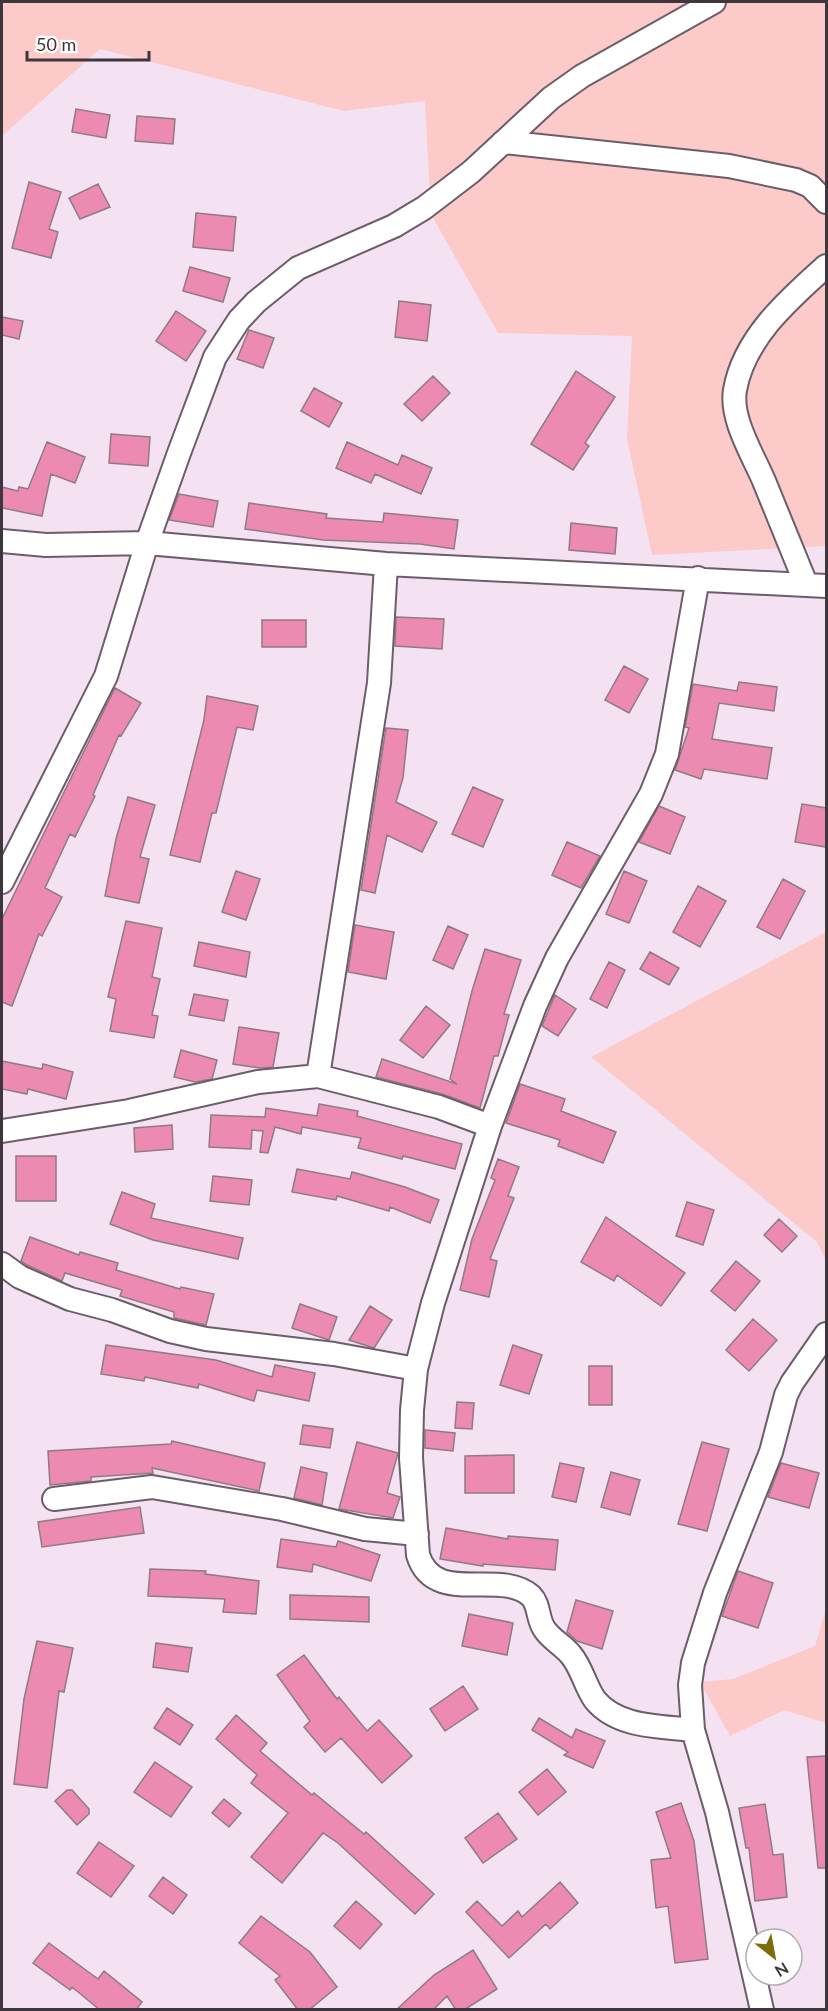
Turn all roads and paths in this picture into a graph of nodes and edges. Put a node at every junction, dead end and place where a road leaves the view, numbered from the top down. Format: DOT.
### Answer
graph roads {
  1 [pos="714,2"];
  2 [pos="503,142"];
  3 [pos="826,202"];
  4 [pos="826,267"];
  5 [pos="2,541"];
  6 [pos="147,543"];
  7 [pos="386,564"];
  8 [pos="698,578"];
  9 [pos="816,585"];
  10 [pos="2,882"];
  11 [pos="318,1076"];
  12 [pos="490,1126"];
  13 [pos="2,1131"];
  14 [pos="2,1264"];
  15 [pos="826,1334"];
  16 [pos="416,1369"];
  17 [pos="54,1499"];
  18 [pos="417,1534"];
  19 [pos="693,1730"];
  20 [pos="762,2010"];
  1 -- 2 [label="street"];
  2 -- 3 [label="street"];
  2 -- 6 [label="street"];
  4 -- 9 [label="street"];
  5 -- 6 [label="street"];
  6 -- 7 [label="street"];
  6 -- 10 [label="street"];
  7 -- 8 [label="street"];
  7 -- 11 [label="street"];
  8 -- 9 [label="street"];
  8 -- 12 [label="street"];
  11 -- 12 [label="street"];
  11 -- 13 [label="street"];
  12 -- 16 [label="street"];
  14 -- 16 [label="street"];
  15 -- 19 [label="street"];
  16 -- 18 [label="street"];
  17 -- 18 [label="street"];
  18 -- 19 [label="street"];
  19 -- 20 [label="street"];
}
